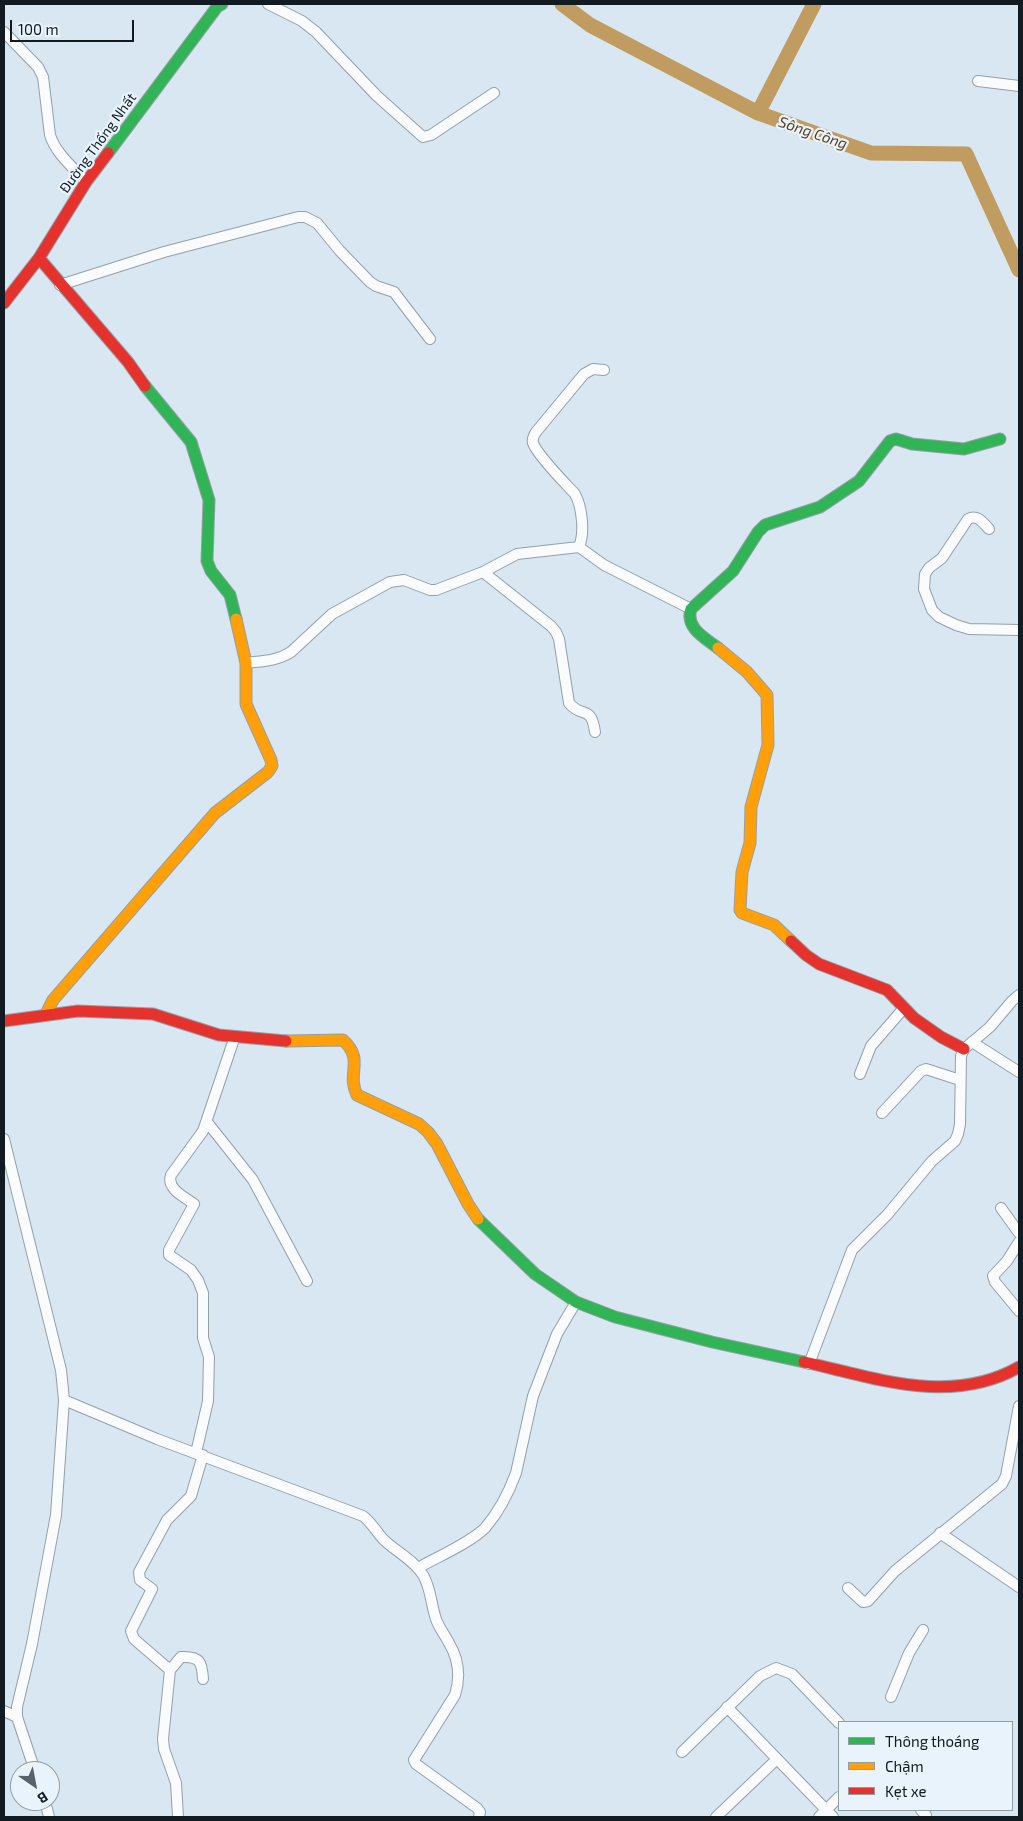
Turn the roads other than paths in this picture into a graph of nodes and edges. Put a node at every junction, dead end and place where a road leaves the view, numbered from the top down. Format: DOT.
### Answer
graph roads {
  1 [pos="222,4"];
  2 [pos="268,4"];
  3 [pos="4,32"];
  4 [pos="978,80"];
  5 [pos="1019,86"];
  6 [pos="494,93"];
  7 [pos="86,182"];
  8 [pos="39,258"];
  9 [pos="60,285"];
  10 [pos="4,303"];
  11 [pos="430,339"];
  12 [pos="604,370"];
  13 [pos="1000,439"];
  14 [pos="989,529"];
  15 [pos="579,547"];
  16 [pos="483,572"];
  17 [pos="691,609"];
  18 [pos="1019,630"];
  19 [pos="246,663"];
  20 [pos="595,732"];
  21 [pos="1019,995"];
  22 [pos="904,1008"];
  23 [pos="46,1014"];
  24 [pos="4,1021"];
  25 [pos="235,1036"];
  26 [pos="968,1045"];
  27 [pos="1019,1072"];
  28 [pos="860,1074"];
  29 [pos="960,1080"];
  30 [pos="882,1113"];
  31 [pos="207,1122"];
  32 [pos="4,1139"];
  33 [pos="1001,1208"];
  34 [pos="1019,1232"];
  35 [pos="1019,1242"];
  36 [pos="307,1281"];
  37 [pos="576,1302"];
  38 [pos="1019,1311"];
  39 [pos="809,1364"];
  40 [pos="1019,1367"];
  41 [pos="64,1400"];
  42 [pos="1019,1406"];
  43 [pos="200,1454"];
  44 [pos="940,1533"];
  45 [pos="418,1568"];
  46 [pos="1019,1587"];
  47 [pos="848,1588"];
  48 [pos="922,1630"];
  49 [pos="170,1670"];
  50 [pos="203,1679"];
  51 [pos="891,1697"];
  52 [pos="726,1707"];
  53 [pos="4,1711"];
  54 [pos="17,1717"];
  55 [pos="838,1723"];
  56 [pos="682,1752"];
  57 [pos="777,1760"];
  58 [pos="32,1761"];
  59 [pos="838,1798"];
  60 [pos="826,1815"];
  61 [pos="178,1817"];
  62 [pos="479,1817"];
  63 [pos="716,1817"];
  1 -- 7 [label="street, Đường Thống Nhất"];
  2 -- 6 [label="street"];
  3 -- 7 [label="street"];
  4 -- 5 [label="street"];
  7 -- 8 [label="street, Đường Thống Nhất"];
  8 -- 9 [label="street"];
  8 -- 10 [label="street, Đường Thống Nhất"];
  9 -- 11 [label="street"];
  9 -- 19 [label="street"];
  12 -- 15 [label="street"];
  13 -- 17 [label="street"];
  14 -- 18 [label="street"];
  15 -- 16 [label="street"];
  15 -- 17 [label="street"];
  16 -- 19 [label="street"];
  16 -- 20 [label="street"];
  17 -- 22 [label="street"];
  19 -- 23 [label="street"];
  21 -- 26 [label="street"];
  22 -- 26 [label="street"];
  22 -- 28 [label="street"];
  23 -- 24 [label="street"];
  23 -- 25 [label="street"];
  25 -- 31 [label="street"];
  25 -- 37 [label="street"];
  26 -- 27 [label="street"];
  26 -- 29 [label="street"];
  29 -- 30 [label="street"];
  29 -- 39 [label="street"];
  31 -- 36 [label="street"];
  31 -- 43 [label="street"];
  32 -- 41 [label="street"];
  33 -- 34 [label="street"];
  35 -- 38 [label="street"];
  37 -- 39 [label="street"];
  37 -- 45 [label="street"];
  39 -- 40 [label="street"];
  41 -- 43 [label="street"];
  41 -- 54 [label="street"];
  42 -- 44 [label="street"];
  43 -- 45 [label="street"];
  43 -- 49 [label="street"];
  44 -- 46 [label="street"];
  44 -- 47 [label="street"];
  45 -- 62 [label="street"];
  48 -- 51 [label="street"];
  49 -- 50 [label="street"];
  49 -- 61 [label="street"];
  52 -- 55 [label="street"];
  52 -- 56 [label="street"];
  52 -- 57 [label="street"];
  53 -- 54 [label="street"];
  54 -- 58 [label="street"];
  57 -- 60 [label="street"];
  57 -- 63 [label="street"];
  59 -- 60 [label="street"];
}
